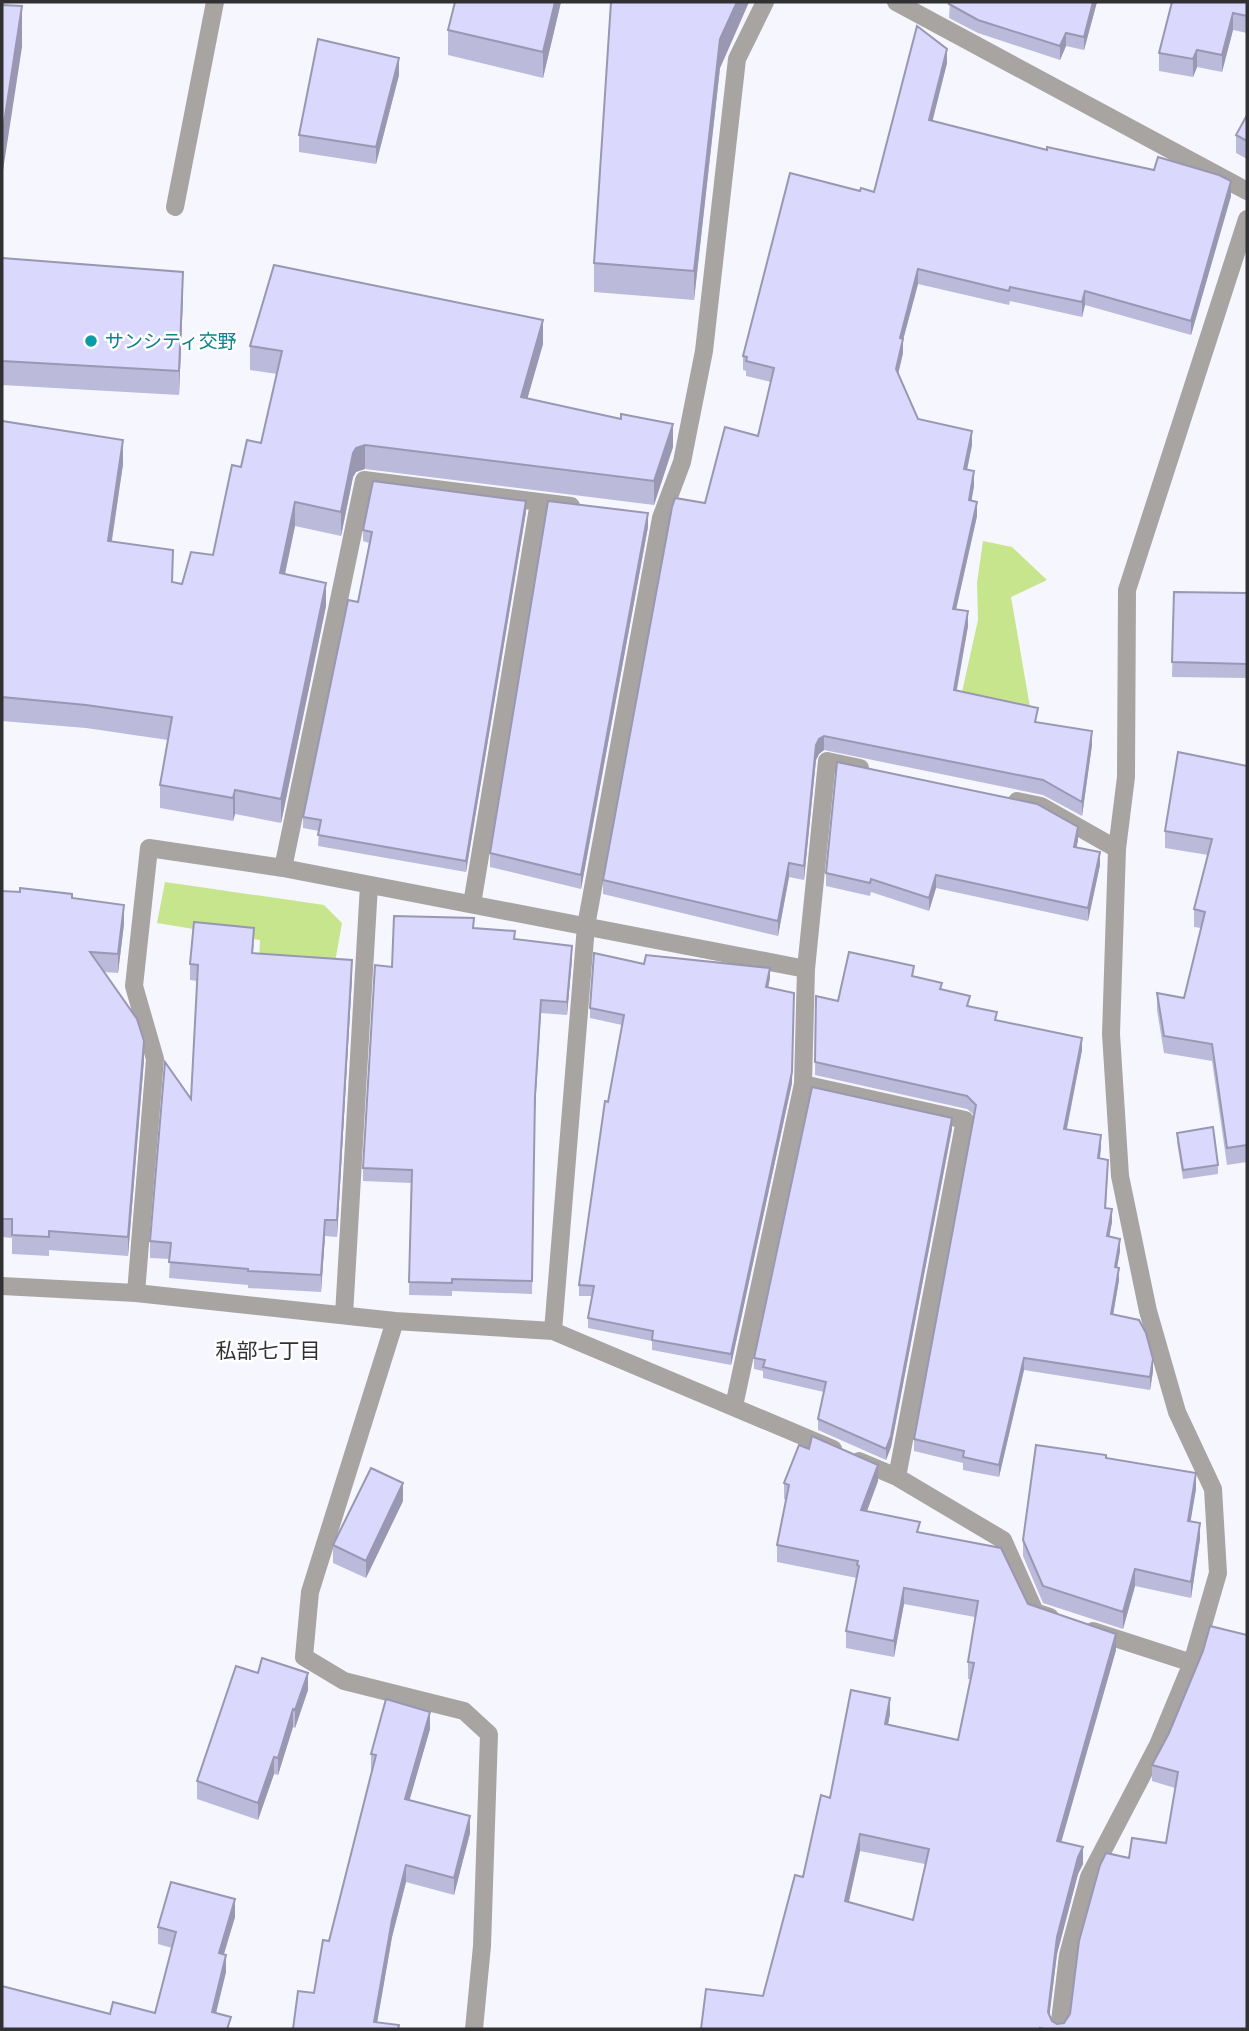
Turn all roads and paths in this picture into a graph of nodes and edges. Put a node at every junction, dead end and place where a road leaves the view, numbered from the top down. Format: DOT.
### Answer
graph roads {
  1 [pos="215,2"];
  2 [pos="765,2"];
  3 [pos="904,4"];
  4 [pos="1247,191"];
  5 [pos="175,207"];
  6 [pos="1247,219"];
  7 [pos="538,502"];
  8 [pos="588,508"];
  9 [pos="881,772"];
  10 [pos="1001,797"];
  11 [pos="1117,849"];
  12 [pos="283,868"];
  13 [pos="369,885"];
  14 [pos="472,904"];
  15 [pos="586,926"];
  16 [pos="806,969"];
  17 [pos="803,1084"];
  18 [pos="2,1286"];
  19 [pos="136,1293"];
  20 [pos="344,1315"];
  21 [pos="395,1321"];
  22 [pos="553,1331"];
  23 [pos="734,1406"];
  24 [pos="897,1478"];
  25 [pos="1192,1663"];
  26 [pos="474,2029"];
  27 [pos="1059,2029"];
  1 -- 5 [label="street"];
  2 -- 15 [label="street"];
  3 -- 4 [label="street"];
  6 -- 11 [label="street"];
  7 -- 8 [label="street"];
  7 -- 12 [label="street"];
  7 -- 14 [label="street"];
  9 -- 16 [label="street"];
  10 -- 11 [label="street"];
  11 -- 25 [label="street"];
  12 -- 13 [label="street"];
  12 -- 19 [label="street"];
  13 -- 14 [label="street"];
  13 -- 20 [label="street"];
  14 -- 15 [label="street"];
  15 -- 16 [label="street"];
  15 -- 22 [label="street"];
  16 -- 17 [label="street"];
  17 -- 23 [label="street"];
  17 -- 24 [label="street"];
  18 -- 19 [label="street"];
  19 -- 20 [label="street"];
  20 -- 21 [label="street"];
  21 -- 22 [label="street"];
  21 -- 26 [label="street"];
  22 -- 23 [label="street"];
  23 -- 24 [label="street"];
  24 -- 25 [label="street"];
  25 -- 27 [label="street"];
}
